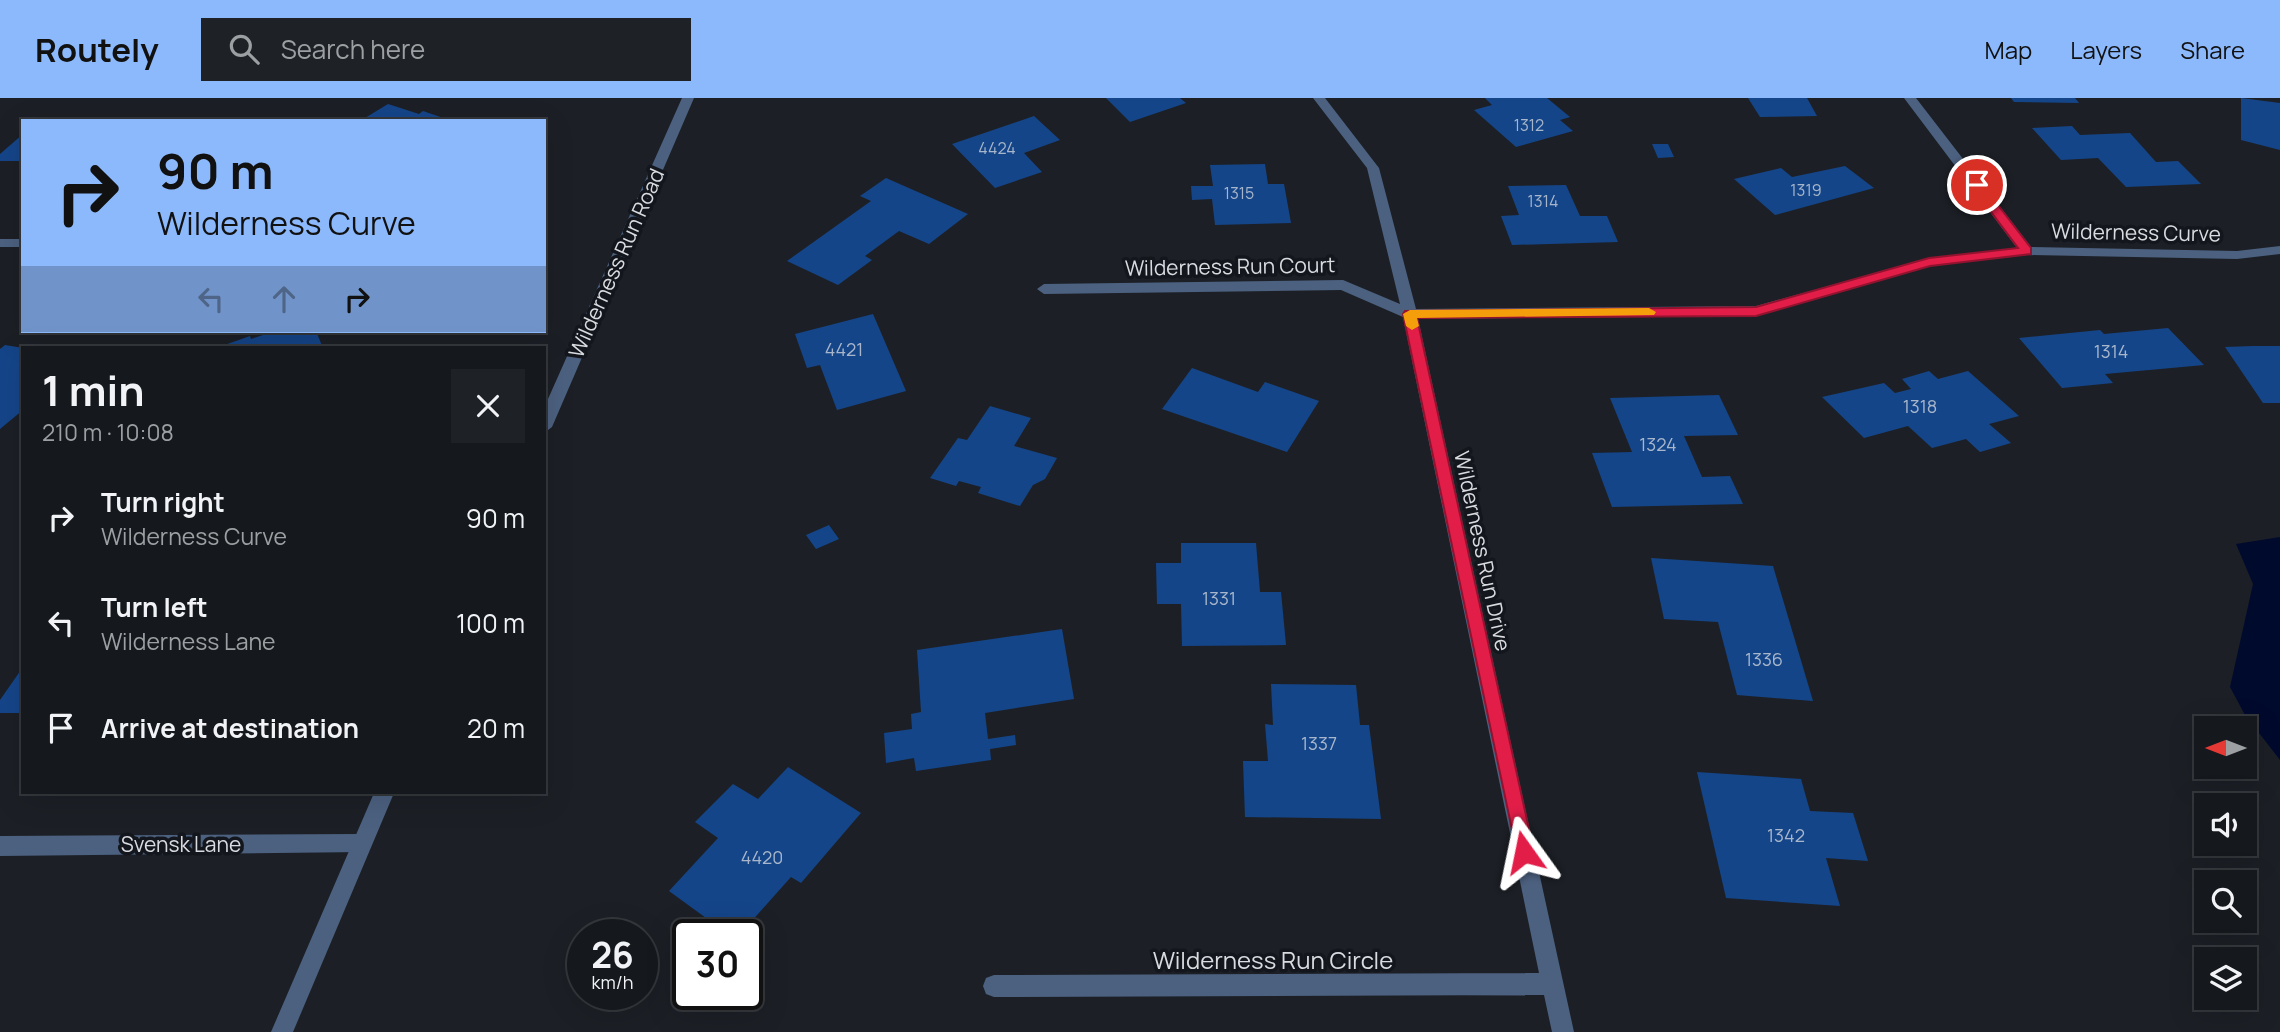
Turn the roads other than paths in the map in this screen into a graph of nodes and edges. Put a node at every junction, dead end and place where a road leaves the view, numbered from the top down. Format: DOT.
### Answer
graph roads {
  1 [pos="688,98"];
  2 [pos="1319,98"];
  3 [pos="1910,98"];
  4 [pos="0,243"];
  5 [pos="21,243"];
  6 [pos="2280,250"];
  7 [pos="2027,251"];
  8 [pos="1044,289"];
  9 [pos="1410,314"];
  10 [pos="546,422"];
  11 [pos="384,794"];
  12 [pos="362,843"];
  13 [pos="0,846"];
  14 [pos="1553,984"];
  15 [pos="993,986"];
  16 [pos="282,1032"];
  17 [pos="1563,1032"];
  1 -- 10 [label="street, Wilderness Run Road"];
  2 -- 9 [label="street, Wilderness Run Drive"];
  3 -- 7 [label="street"];
  4 -- 5 [label="street"];
  6 -- 7 [label="street, Wilderness Curve"];
  7 -- 9 [label="street, Wilderness Curve"];
  8 -- 9 [label="street, Wilderness Run Court"];
  9 -- 14 [label="street, Wilderness Run Drive"];
  11 -- 12 [label="street"];
  12 -- 13 [label="street, Svensk Lane"];
  12 -- 16 [label="street"];
  14 -- 15 [label="street, Wilderness Run Circle"];
  14 -- 17 [label="street, Wilderness Run Drive"];
}
